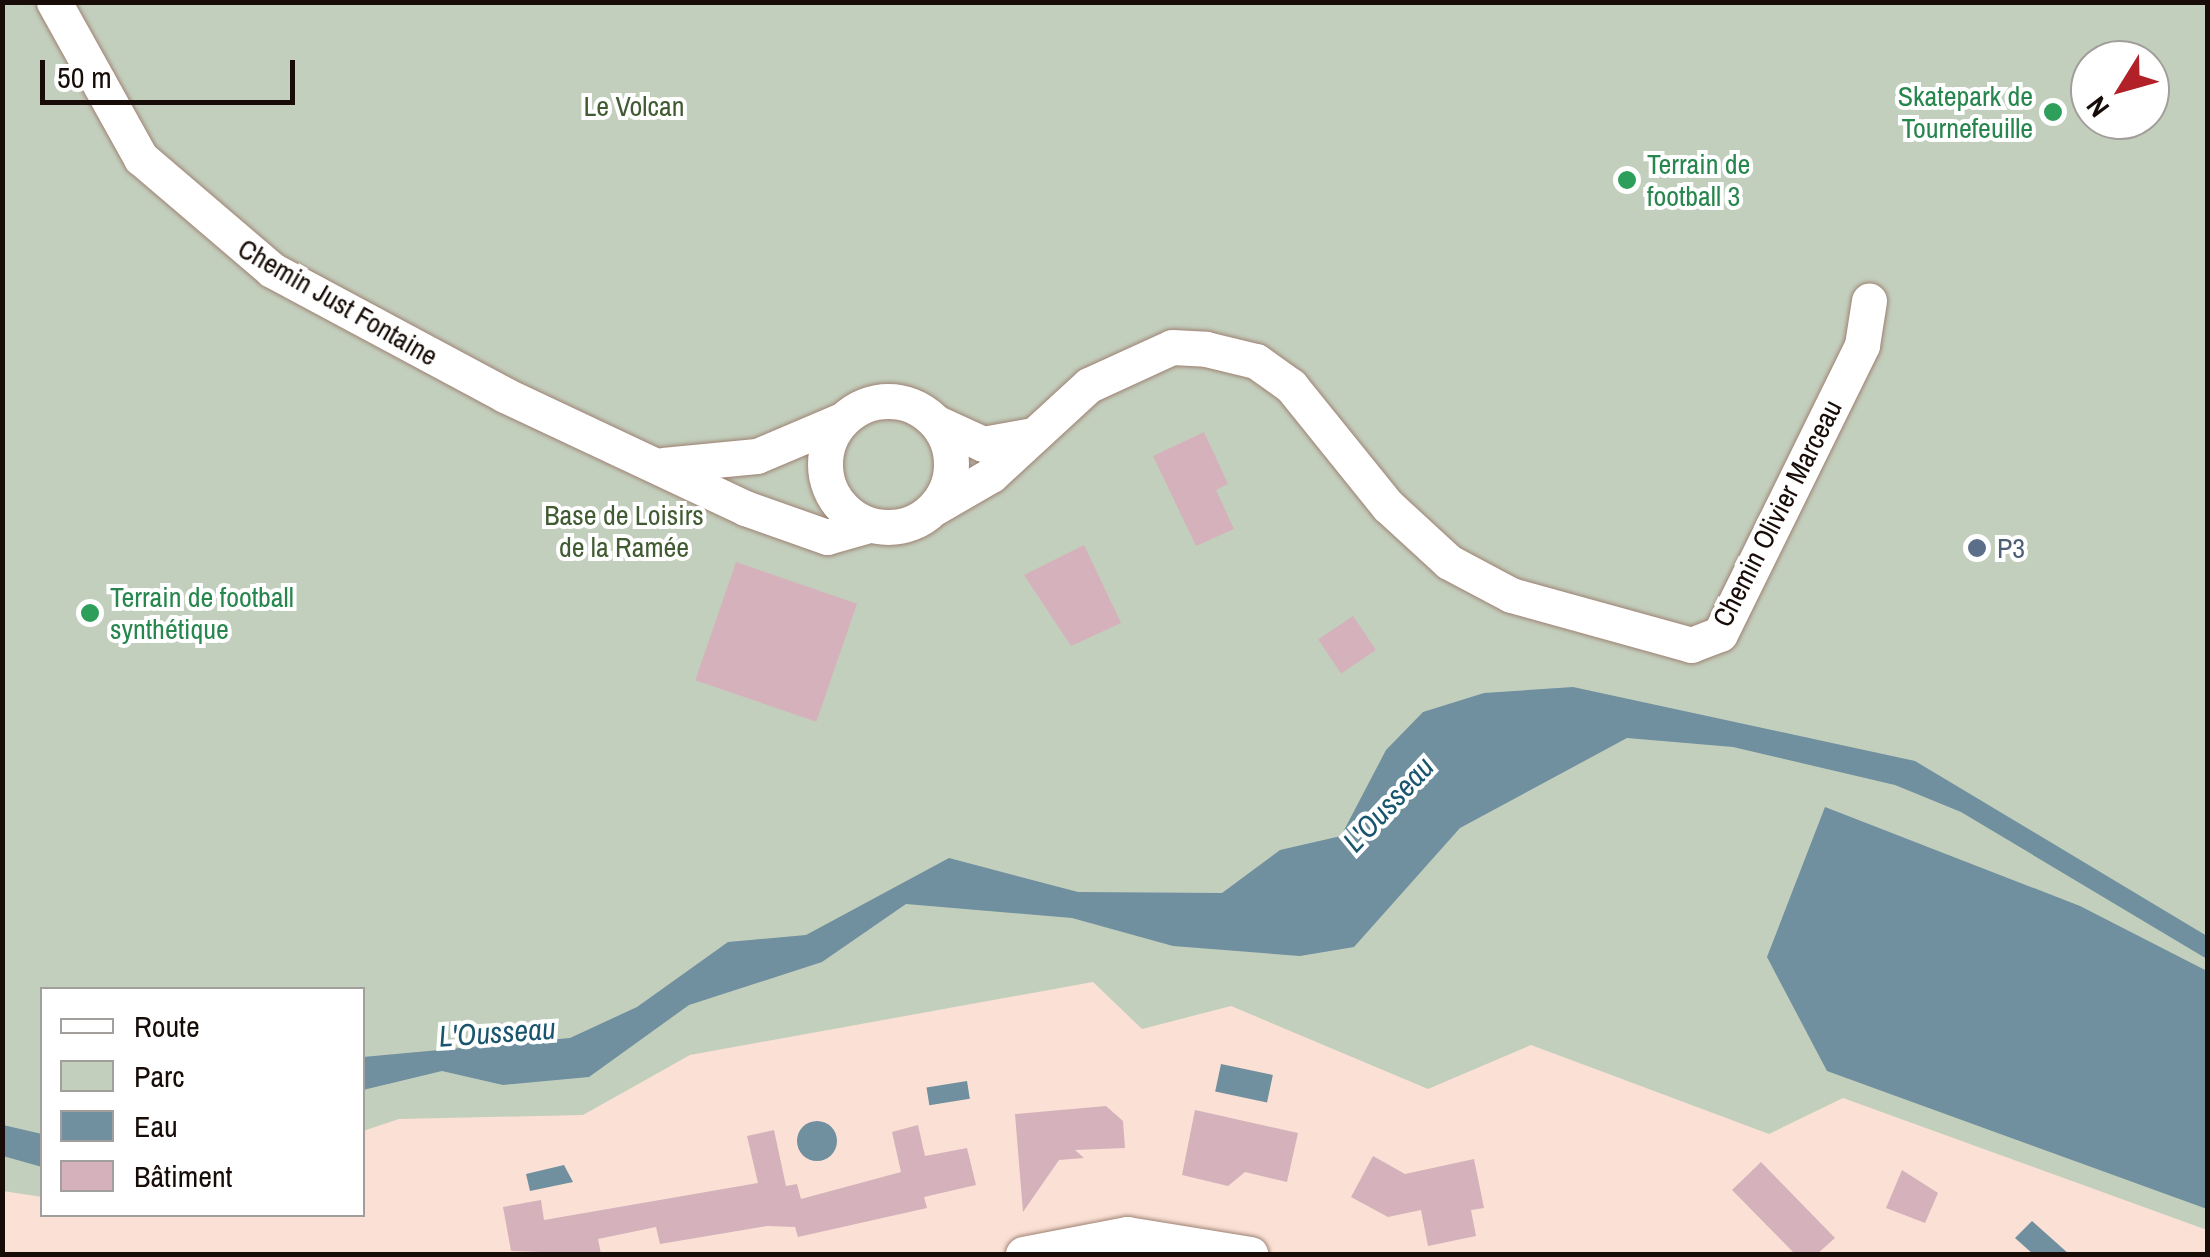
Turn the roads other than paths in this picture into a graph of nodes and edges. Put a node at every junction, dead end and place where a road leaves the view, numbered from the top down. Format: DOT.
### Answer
graph roads {
  1 [pos="54,2"];
  2 [pos="1869,302"];
  3 [pos="840,421"];
  4 [pos="937,423"];
  5 [pos="1034,435"];
  6 [pos="663,465"];
  7 [pos="936,506"];
  8 [pos="869,525"];
  9 [pos="1022,1254"];
  10 [pos="1250,1254"];
  1 -- 6 [label="street, Chemin Just Fontaine"];
  2 -- 5 [label="street, Chemin Olivier Marceau"];
  3 -- 4 [label="street"];
  3 -- 6 [label="street"];
  3 -- 8 [label="street"];
  4 -- 5 [label="street"];
  4 -- 7 [label="street"];
  5 -- 7 [label="street, Chemin Olivier Marceau"];
  6 -- 8 [label="street, Chemin Just Fontaine"];
  7 -- 8 [label="street"];
  9 -- 10 [label="street"];
}
